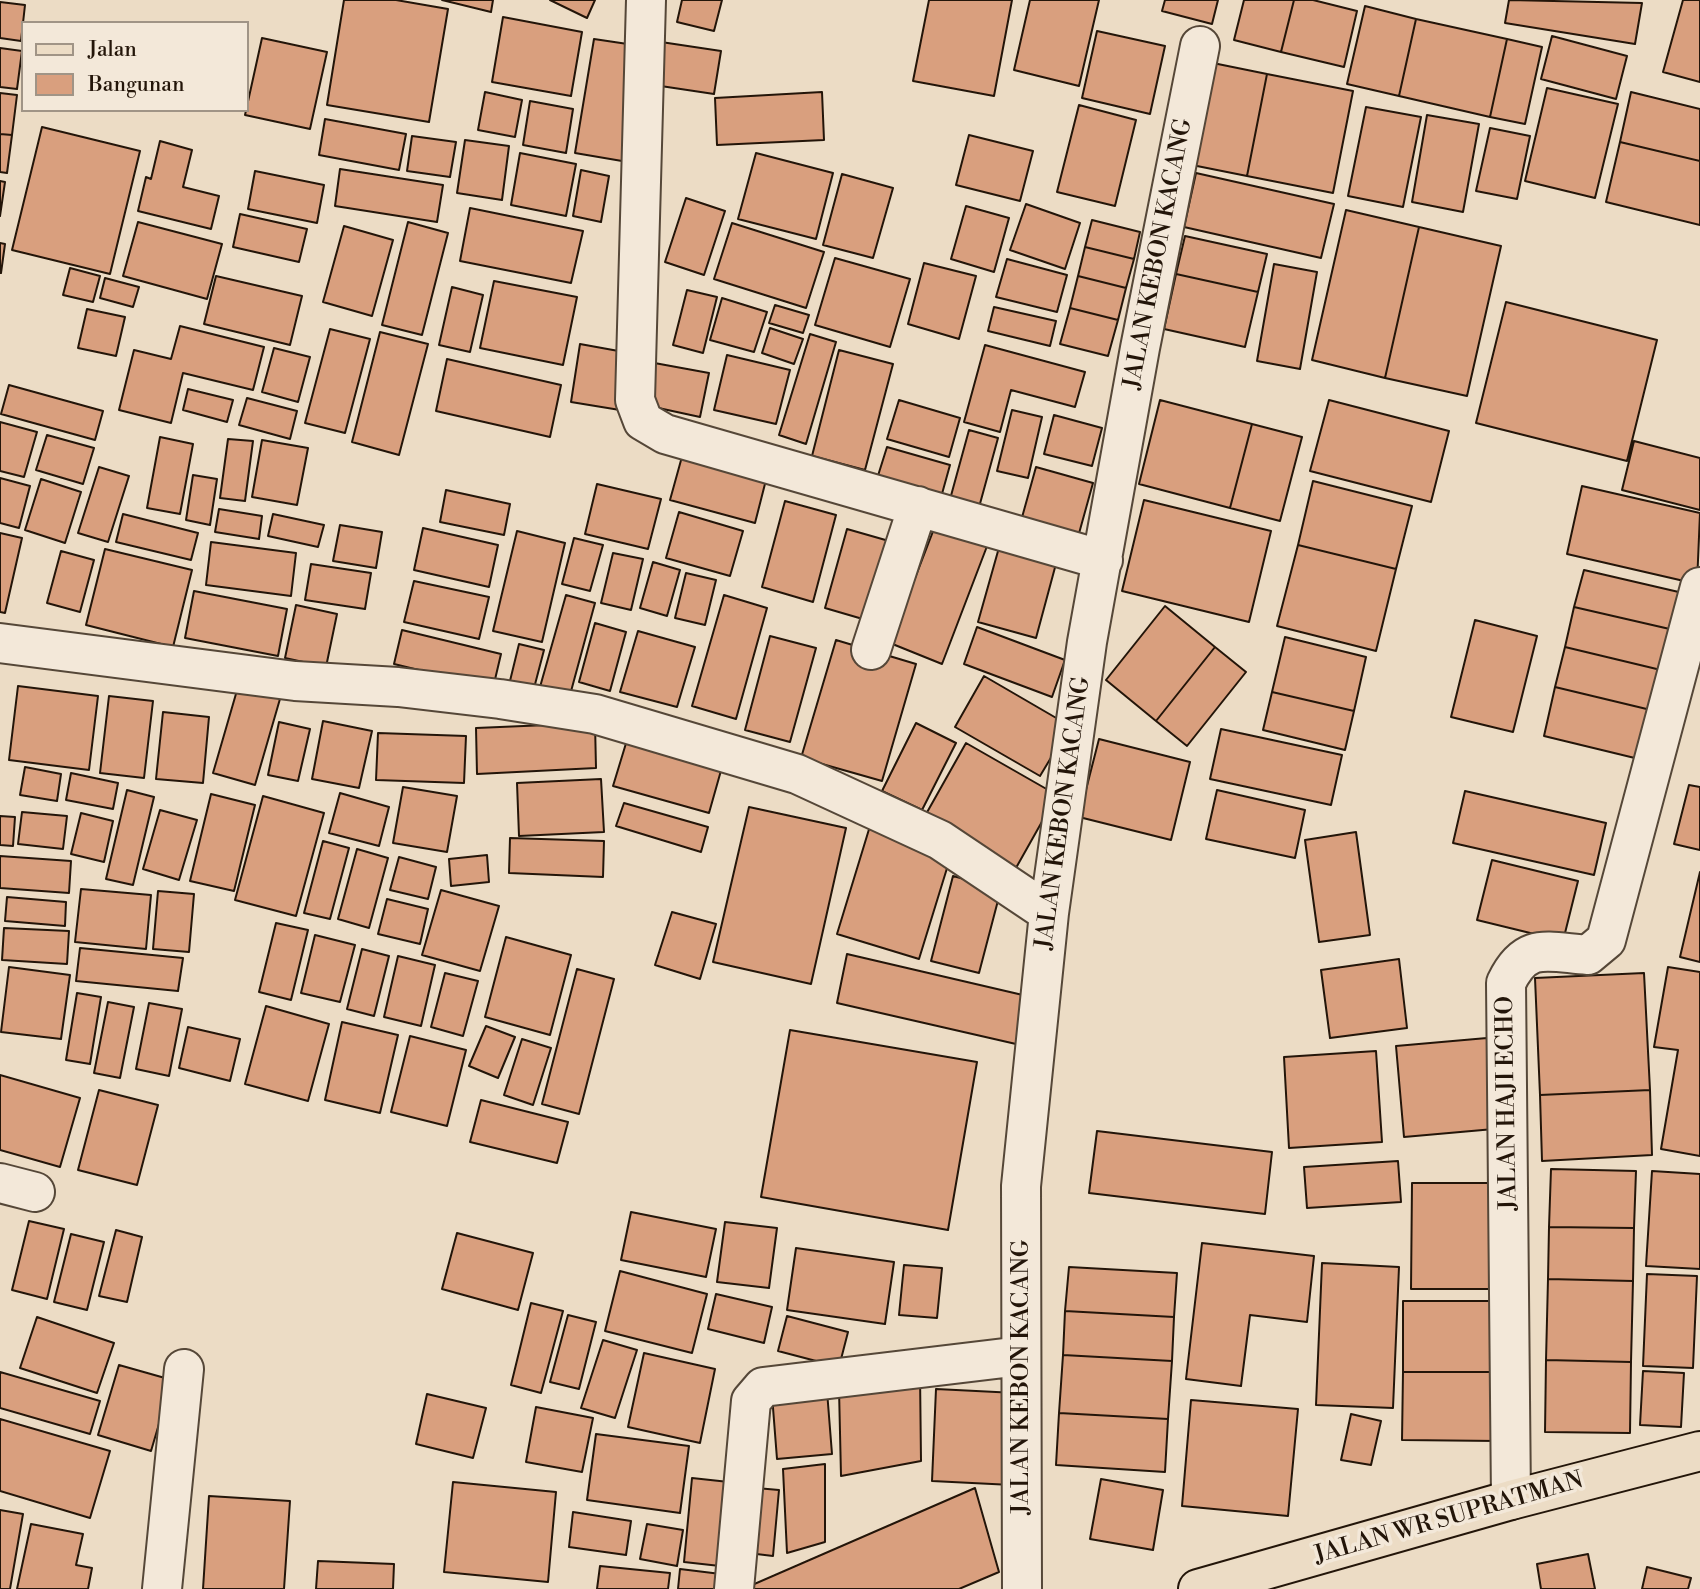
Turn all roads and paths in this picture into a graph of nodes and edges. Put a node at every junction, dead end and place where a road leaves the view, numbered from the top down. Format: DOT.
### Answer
graph roads {
  1 [pos="646,0"];
  2 [pos="1200,46"];
  3 [pos="918,506"];
  4 [pos="1102,560"];
  5 [pos="1700,587"];
  6 [pos="0,643"];
  7 [pos="872,650"];
  8 [pos="1049,913"];
  9 [pos="1021,1356"];
  10 [pos="184,1369"];
  11 [pos="1700,1451"];
  12 [pos="1511,1500"];
  13 [pos="162,1589"];
  14 [pos="734,1589"];
  15 [pos="1022,1589"];
  16 [pos="1198,1589"];
  1 -- 3 [label="street"];
  2 -- 4 [label="street, JALAN KEBON KACANG"];
  3 -- 4 [label="street"];
  3 -- 7 [label="street"];
  4 -- 8 [label="street, JALAN KEBON KACANG"];
  5 -- 12 [label="street, JALAN HAJI ECHO"];
  6 -- 8 [label="street"];
  8 -- 9 [label="street, JALAN KEBON KACANG"];
  9 -- 14 [label="street"];
  9 -- 15 [label="street, JALAN KEBON KACANG"];
  10 -- 13 [label="street"];
  11 -- 12 [label="main road, JALAN WR SUPRATMAN"];
  12 -- 16 [label="main road, JALAN WR SUPRATMAN"];
}
